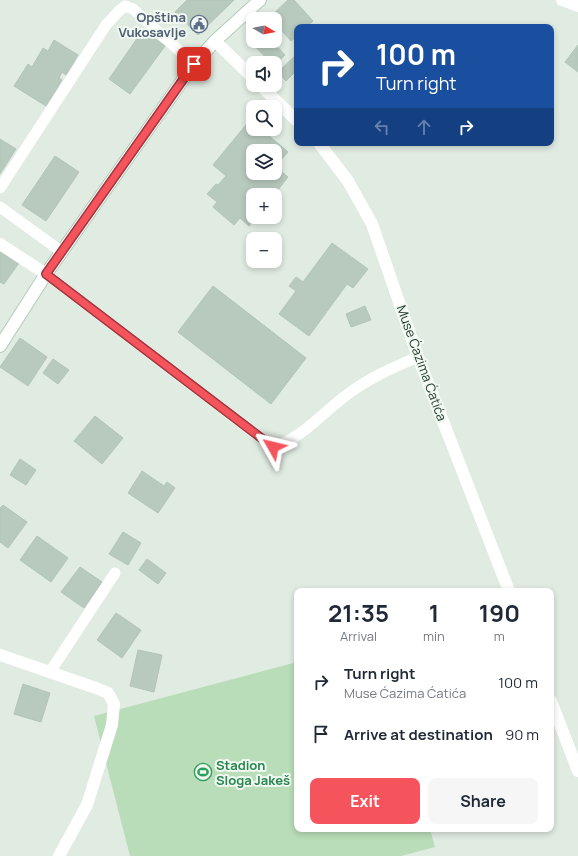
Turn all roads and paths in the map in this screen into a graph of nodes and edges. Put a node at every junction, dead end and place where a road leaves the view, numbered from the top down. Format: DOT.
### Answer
graph roads {
  1 [pos="260,0"];
  2 [pos="562,0"];
  3 [pos="578,6"];
  4 [pos="214,41"];
  5 [pos="194,64"];
  6 [pos="246,71"];
  7 [pos="267,92"];
  8 [pos="294,117"];
  9 [pos="321,146"];
  10 [pos="0,188"];
  11 [pos="0,208"];
  12 [pos="0,244"];
  13 [pos="62,252"];
  14 [pos="46,274"];
  15 [pos="0,346"];
  16 [pos="418,357"];
  17 [pos="115,573"];
  18 [pos="508,588"];
  19 [pos="0,654"];
  20 [pos="50,672"];
  21 [pos="554,709"];
  22 [pos="578,771"];
  23 [pos="59,856"];
  1 -- 4 [label="street"];
  2 -- 3 [label="street"];
  4 -- 5 [label="street"];
  4 -- 6 [label="street"];
  5 -- 10 [label="lane"];
  5 -- 13 [label="street"];
  7 -- 8 [label="street"];
  9 -- 16 [label="street, Muse Ćazima Ćatića"];
  11 -- 13 [label="lane"];
  12 -- 14 [label="street"];
  13 -- 14 [label="street"];
  14 -- 15 [label="street"];
  14 -- 16 [label="lane"];
  16 -- 18 [label="street, Muse Ćazima Ćatića"];
  17 -- 20 [label="lane"];
  19 -- 20 [label="street"];
  20 -- 23 [label="street"];
  21 -- 22 [label="street"];
}
